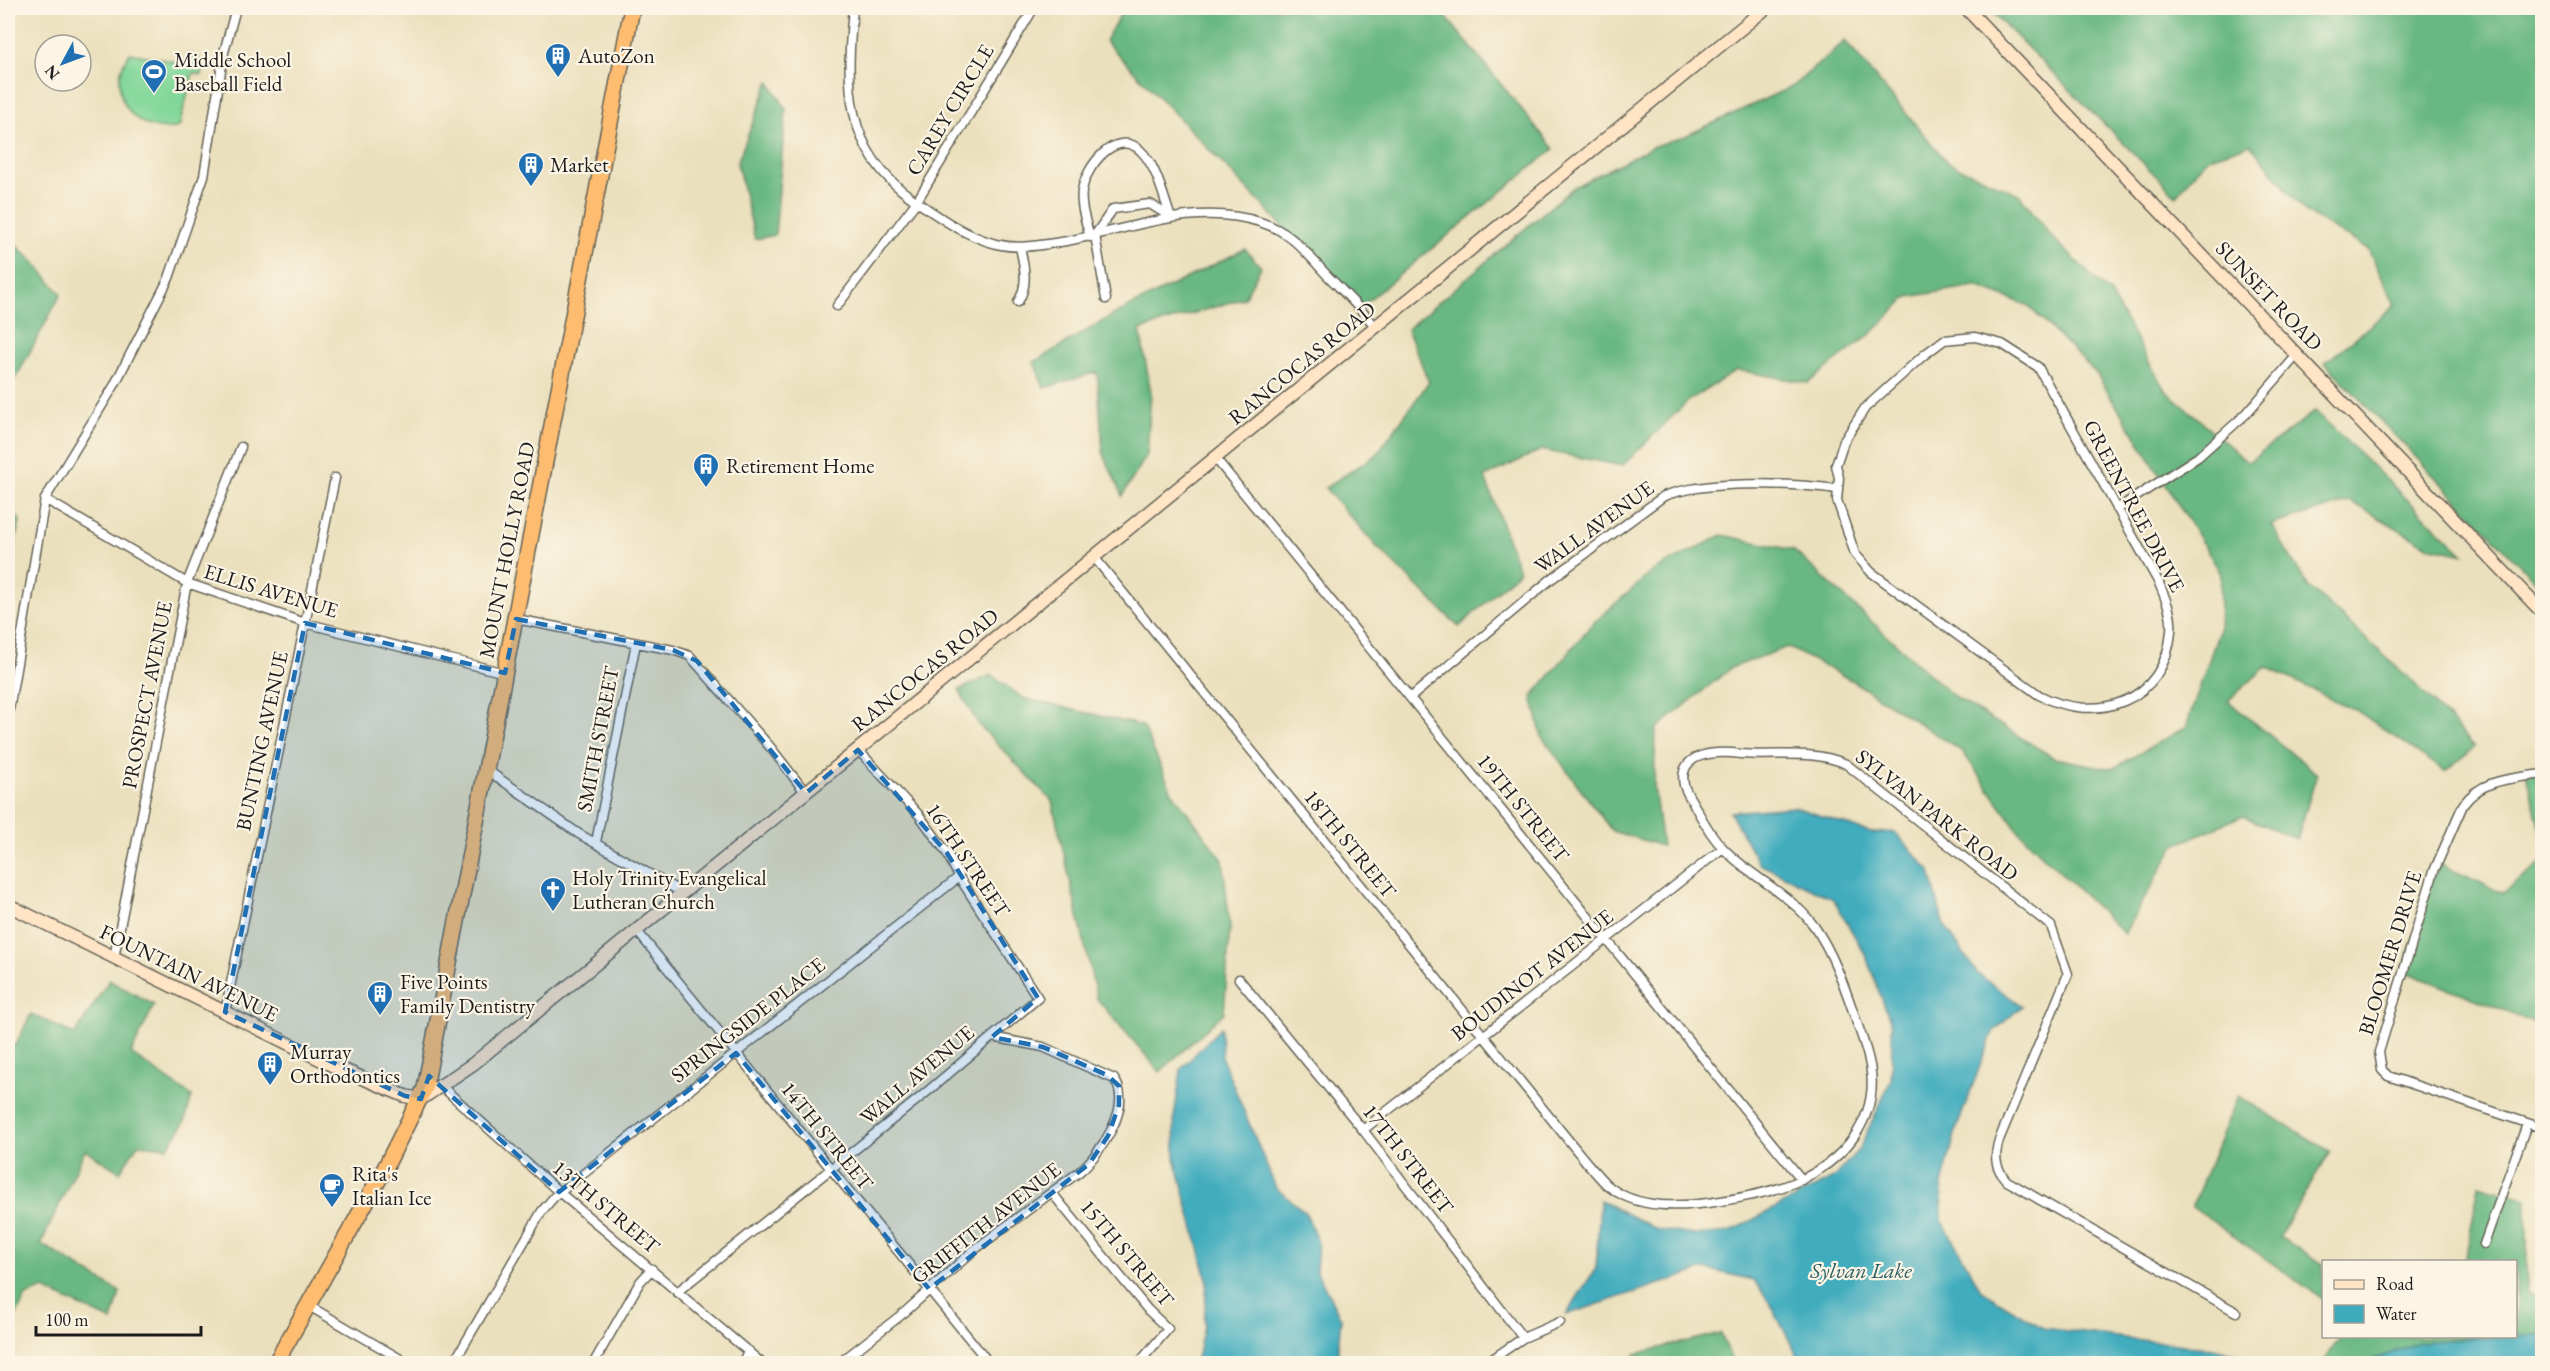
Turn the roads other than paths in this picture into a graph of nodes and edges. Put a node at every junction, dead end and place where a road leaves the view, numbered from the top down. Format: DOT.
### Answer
graph roads {
  1 [pos="236,8"];
  2 [pos="632,8"];
  3 [pos="853,8"];
  4 [pos="1034,8"];
  5 [pos="1766,8"];
  6 [pos="1966,8"];
  7 [pos="917,201"];
  8 [pos="1171,218"];
  9 [pos="1092,236"];
  10 [pos="1020,247"];
  11 [pos="1106,299"];
  12 [pos="1018,302"];
  13 [pos="837,306"];
  14 [pos="1376,327"];
  15 [pos="2297,355"];
  16 [pos="242,447"];
  17 [pos="1216,459"];
  18 [pos="335,478"];
  19 [pos="1838,489"];
  20 [pos="45,499"];
  21 [pos="2117,509"];
  22 [pos="1094,557"];
  23 [pos="187,584"];
  24 [pos="2542,612"];
  25 [pos="516,619"];
  26 [pos="305,623"];
  27 [pos="636,643"];
  28 [pos="505,673"];
  29 [pos="1410,698"];
  30 [pos="8,716"];
  31 [pos="858,750"];
  32 [pos="487,770"];
  33 [pos="2542,774"];
  34 [pos="806,792"];
  35 [pos="596,842"];
  36 [pos="1723,848"];
  37 [pos="959,877"];
  38 [pos="683,893"];
  39 [pos="8,905"];
  40 [pos="637,931"];
  41 [pos="1606,940"];
  42 [pos="114,958"];
  43 [pos="1239,979"];
  44 [pos="1038,998"];
  45 [pos="225,1012"];
  46 [pos="1483,1036"];
  47 [pos="992,1037"];
  48 [pos="736,1053"];
  49 [pos="428,1074"];
  50 [pos="440,1085"];
  51 [pos="421,1099"];
  52 [pos="2527,1124"];
  53 [pos="2542,1128"];
  54 [pos="1363,1130"];
  55 [pos="1578,1152"];
  56 [pos="831,1169"];
  57 [pos="1802,1180"];
  58 [pos="559,1192"];
  59 [pos="1052,1193"];
  60 [pos="2484,1244"];
  61 [pos="652,1269"];
  62 [pos="929,1289"];
  63 [pos="677,1292"];
  64 [pos="309,1306"];
  65 [pos="2236,1312"];
  66 [pos="1560,1322"];
  67 [pos="1524,1338"];
  68 [pos="749,1351"];
  69 [pos="275,1364"];
  70 [pos="409,1364"];
  71 [pos="453,1364"];
  72 [pos="592,1364"];
  73 [pos="741,1364"];
  74 [pos="763,1364"];
  75 [pos="838,1364"];
  76 [pos="990,1364"];
  77 [pos="1138,1364"];
  78 [pos="1485,1364"];
  1 -- 20 [label="street"];
  2 -- 25 [label="highway, MOUNT HOLLY ROAD"];
  3 -- 7 [label="street"];
  4 -- 7 [label="street, CAREY CIRCLE"];
  5 -- 14 [label="main road, RANCOCAS ROAD"];
  6 -- 15 [label="main road, SUNSET ROAD"];
  7 -- 10 [label="street"];
  7 -- 13 [label="street, CAREY CIRCLE"];
  8 -- 9 [label="street"];
  8 -- 9 [label="street"];
  8 -- 9 [label="street"];
  8 -- 14 [label="street"];
  9 -- 10 [label="street"];
  9 -- 11 [label="street"];
  10 -- 12 [label="street"];
  14 -- 17 [label="main road, RANCOCAS ROAD"];
  15 -- 21 [label="street"];
  15 -- 24 [label="main road, SUNSET ROAD"];
  16 -- 23 [label="street, PROSPECT AVENUE"];
  17 -- 22 [label="main road, RANCOCAS ROAD"];
  17 -- 29 [label="street, 19TH STREET"];
  18 -- 26 [label="street, BUNTING AVENUE"];
  19 -- 21 [label="street, GREENTREE DRIVE"];
  19 -- 21 [label="street, GREENTREE DRIVE"];
  19 -- 29 [label="street, WALL AVENUE"];
  20 -- 23 [label="street, ELLIS AVENUE"];
  20 -- 30 [label="street"];
  22 -- 31 [label="main road, RANCOCAS ROAD"];
  22 -- 46 [label="street, 18TH STREET"];
  23 -- 26 [label="street, ELLIS AVENUE"];
  23 -- 42 [label="street, PROSPECT AVENUE"];
  25 -- 27 [label="street"];
  25 -- 28 [label="highway, MOUNT HOLLY ROAD"];
  26 -- 28 [label="street, ELLIS AVENUE"];
  26 -- 45 [label="street, BUNTING AVENUE"];
  27 -- 34 [label="street"];
  27 -- 35 [label="street, SMITH STREET"];
  28 -- 32 [label="highway, MOUNT HOLLY ROAD"];
  29 -- 41 [label="street, 19TH STREET"];
  31 -- 34 [label="main road, RANCOCAS ROAD"];
  31 -- 37 [label="street, 16TH STREET"];
  32 -- 35 [label="street"];
  32 -- 49 [label="highway, MOUNT HOLLY ROAD"];
  33 -- 52 [label="street, BLOOMER DRIVE"];
  34 -- 38 [label="main road, RANCOCAS ROAD"];
  35 -- 38 [label="street"];
  36 -- 41 [label="street, BOUDINOT AVENUE"];
  36 -- 57 [label="street, SYLVAN PARK ROAD"];
  36 -- 65 [label="street, SYLVAN PARK ROAD"];
  37 -- 44 [label="street, 16TH STREET"];
  37 -- 48 [label="street, SPRINGSIDE PLACE"];
  38 -- 40 [label="main road, RANCOCAS ROAD"];
  39 -- 42 [label="main road, FOUNTAIN AVENUE"];
  40 -- 48 [label="street, 14TH STREET"];
  40 -- 50 [label="main road, RANCOCAS ROAD"];
  41 -- 46 [label="street, BOUDINOT AVENUE"];
  41 -- 57 [label="street, 19TH STREET"];
  42 -- 45 [label="main road, FOUNTAIN AVENUE"];
  43 -- 54 [label="street, 17TH STREET"];
  44 -- 47 [label="street, WALL AVENUE"];
  45 -- 51 [label="main road, FOUNTAIN AVENUE"];
  46 -- 54 [label="street, BOUDINOT AVENUE"];
  46 -- 55 [label="street, 18TH STREET"];
  47 -- 56 [label="street, WALL AVENUE"];
  47 -- 59 [label="street, GRIFFITH AVENUE"];
  48 -- 56 [label="street, 14TH STREET"];
  48 -- 58 [label="street, SPRINGSIDE PLACE"];
  49 -- 50 [label="street, 13TH STREET"];
  49 -- 51 [label="highway, MOUNT HOLLY ROAD"];
  50 -- 51 [label="main road, RANCOCAS ROAD"];
  50 -- 58 [label="street, 13TH STREET"];
  51 -- 64 [label="highway, MOUNT HOLLY ROAD"];
  52 -- 53 [label="street, BLOOMER DRIVE"];
  52 -- 60 [label="street"];
  54 -- 67 [label="street, 17TH STREET"];
  55 -- 57 [label="street, SYLVAN PARK ROAD"];
  56 -- 62 [label="street, 14TH STREET"];
  56 -- 63 [label="street, WALL AVENUE"];
  58 -- 61 [label="street, 13TH STREET"];
  58 -- 71 [label="street, SPRINGSIDE PLACE"];
  59 -- 62 [label="street, GRIFFITH AVENUE"];
  59 -- 77 [label="street, 15TH STREET"];
  61 -- 63 [label="street, 13TH STREET"];
  61 -- 72 [label="street"];
  62 -- 75 [label="street, GRIFFITH AVENUE"];
  62 -- 76 [label="street, 14TH STREET"];
  63 -- 68 [label="street, 13TH STREET"];
  64 -- 69 [label="highway, MOUNT HOLLY ROAD"];
  64 -- 70 [label="street"];
  66 -- 67 [label="street"];
  67 -- 78 [label="street"];
  68 -- 73 [label="street"];
  68 -- 74 [label="street, 13TH STREET"];
}
